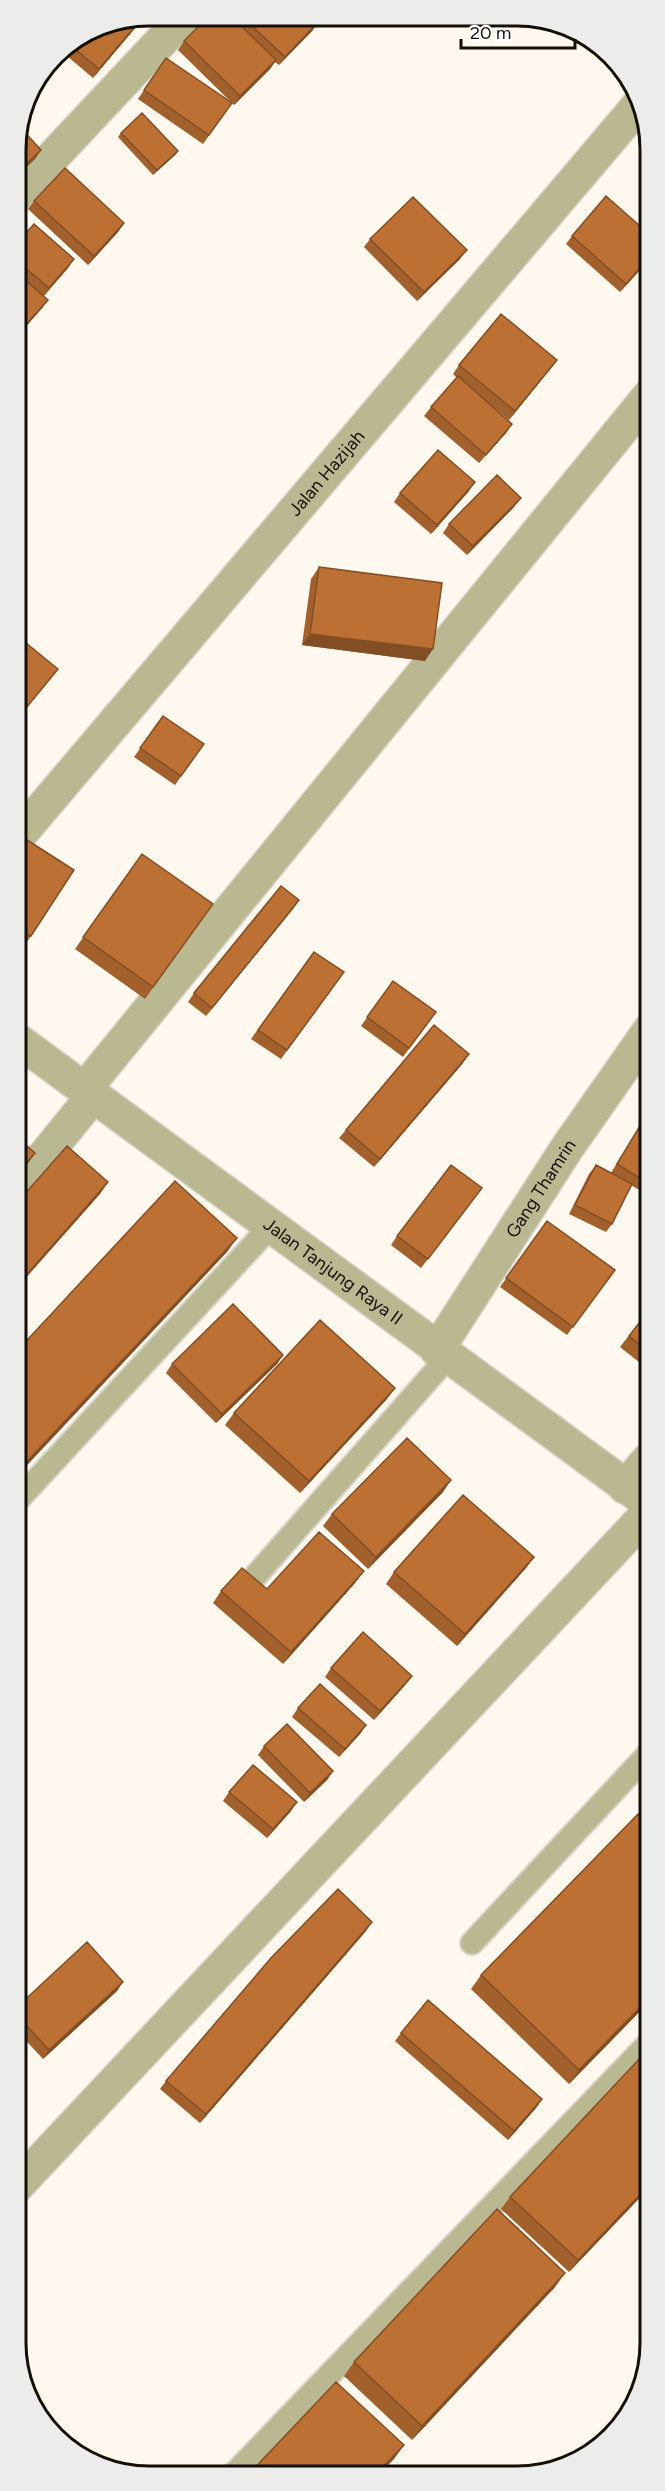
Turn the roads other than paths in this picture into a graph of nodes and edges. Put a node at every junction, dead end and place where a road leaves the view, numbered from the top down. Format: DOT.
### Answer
graph roads {
  1 [pos="176,26"];
  2 [pos="634,111"];
  3 [pos="26,185"];
  4 [pos="640,407"];
  5 [pos="26,827"];
  6 [pos="640,1044"];
  7 [pos="26,1047"];
  8 [pos="88,1093"];
  9 [pos="26,1177"];
  10 [pos="270,1227"];
  11 [pos="442,1354"];
  12 [pos="26,1491"];
  13 [pos="637,1495"];
  14 [pos="639,1522"];
  15 [pos="252,1580"];
  16 [pos="639,1764"];
  17 [pos="472,1943"];
  18 [pos="639,2053"];
  19 [pos="26,2176"];
  20 [pos="242,2466"];
  1 -- 3 [label="street"];
  2 -- 5 [label="street, Jalan Hazijah"];
  4 -- 8 [label="street"];
  6 -- 11 [label="street, Gang Thamrin"];
  7 -- 8 [label="street, Jalan Tanjung Raya II"];
  8 -- 9 [label="street"];
  8 -- 10 [label="street, Jalan Tanjung Raya II"];
  10 -- 11 [label="street, Jalan Tanjung Raya II"];
  10 -- 12 [label="lane"];
  11 -- 13 [label="street, Jalan Tanjung Raya II"];
  11 -- 15 [label="lane"];
  14 -- 19 [label="street"];
  16 -- 17 [label="lane"];
  18 -- 20 [label="lane"];
}
